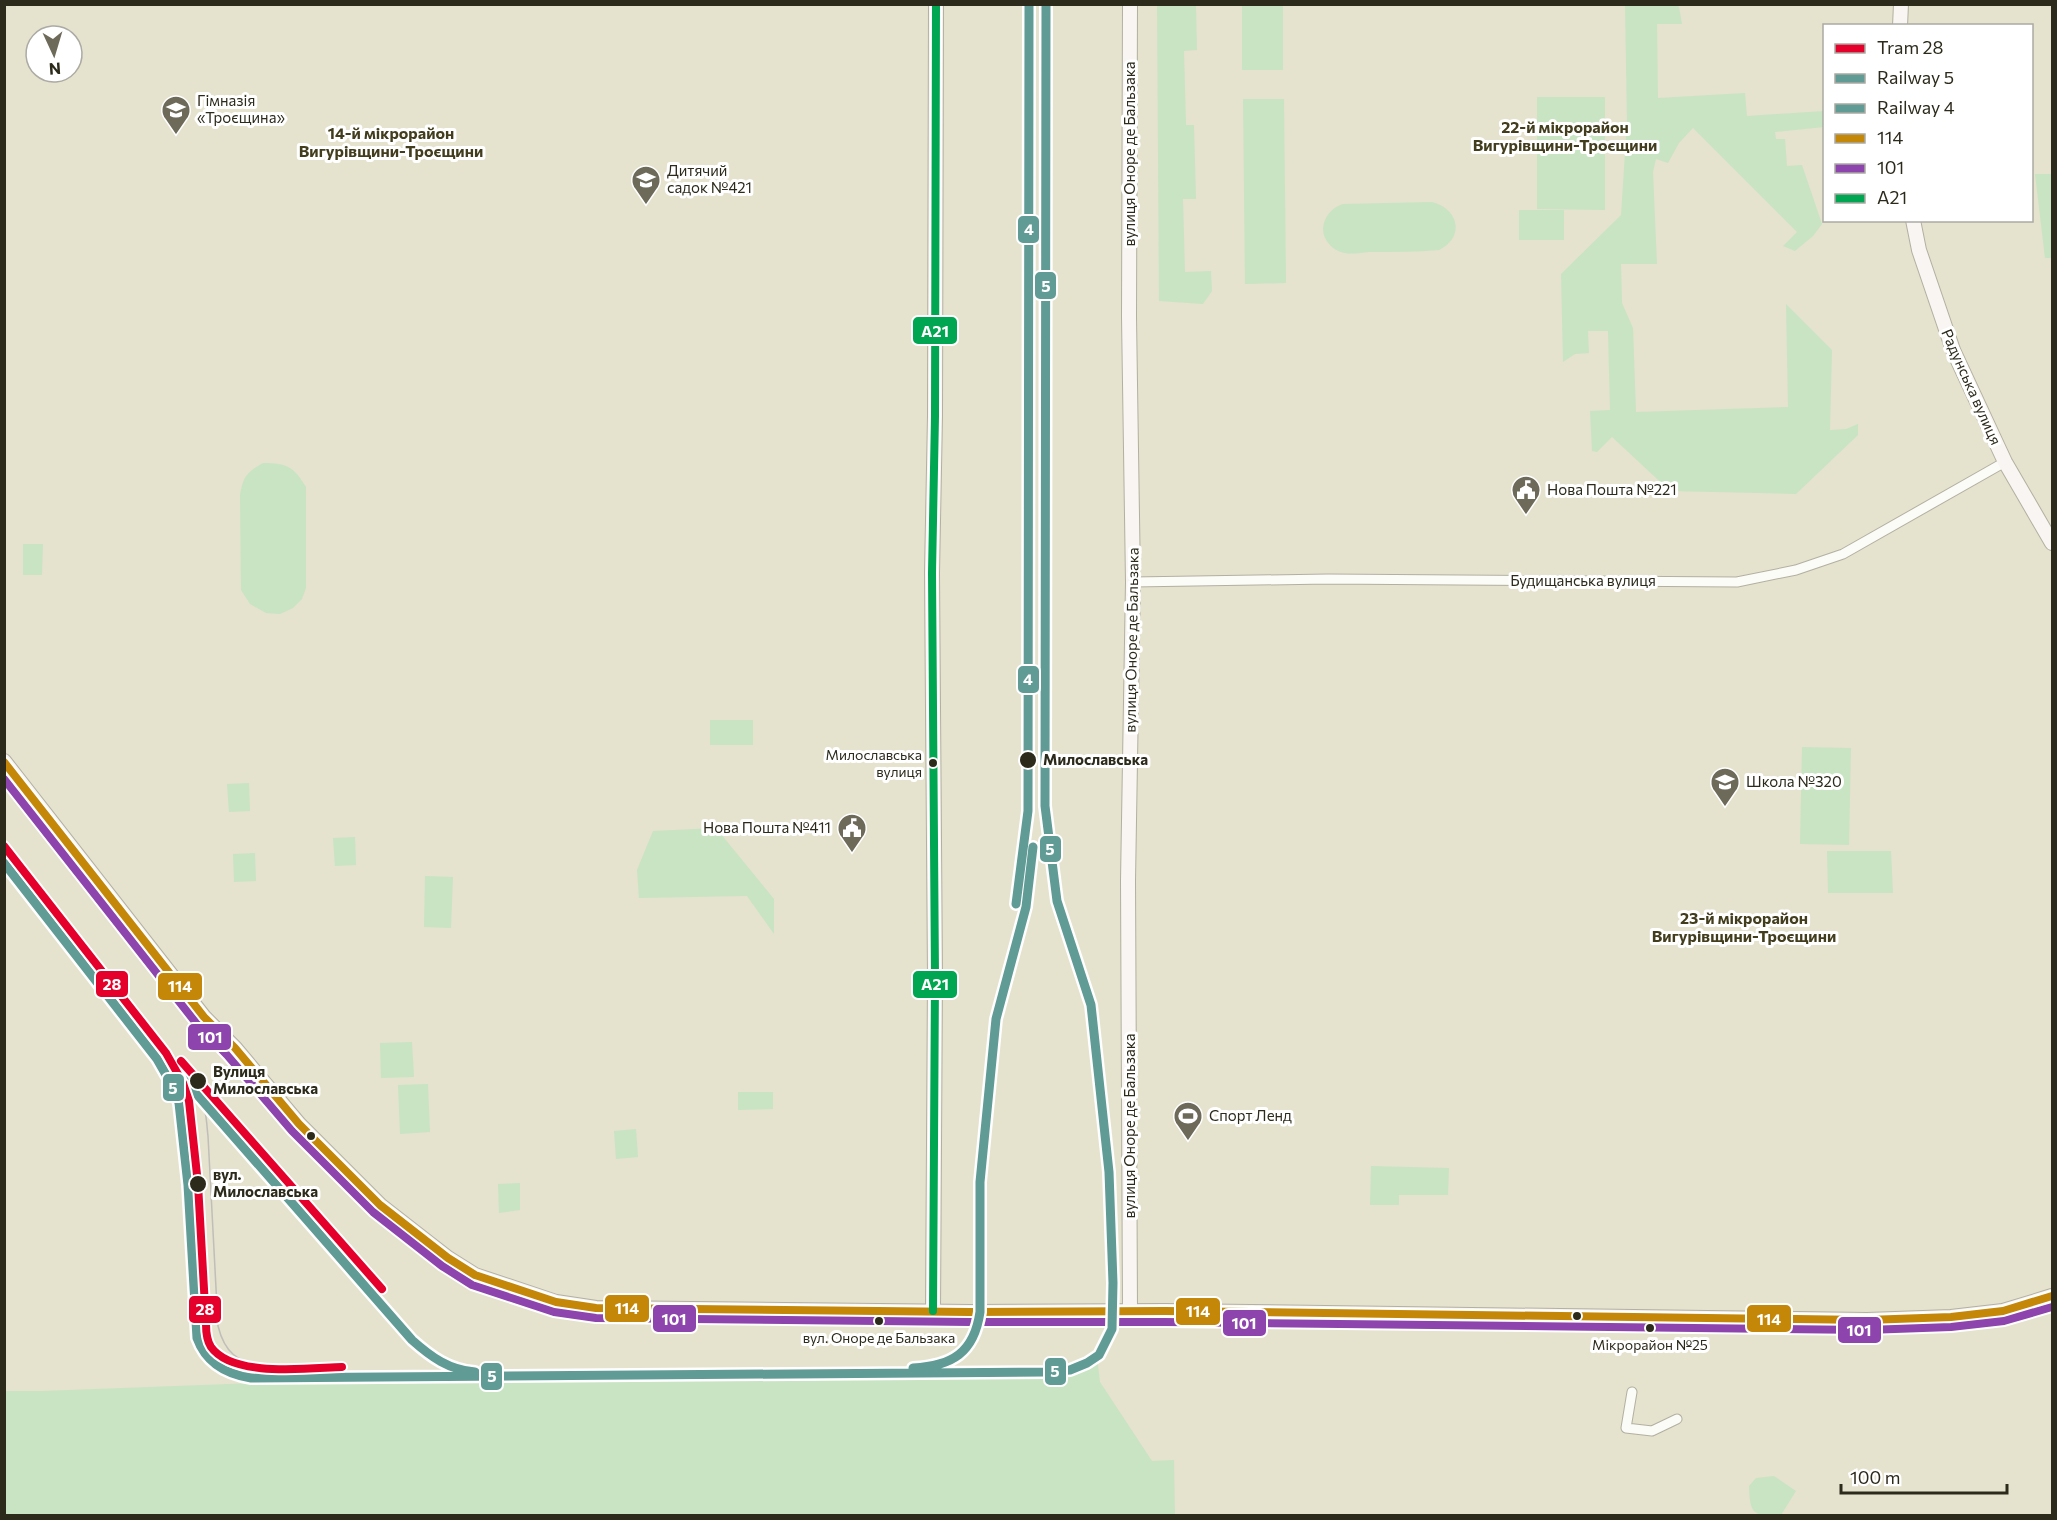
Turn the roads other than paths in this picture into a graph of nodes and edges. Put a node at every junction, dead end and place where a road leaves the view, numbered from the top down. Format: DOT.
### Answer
graph roads {
  1 [pos="936,4"];
  2 [pos="1130,4"];
  3 [pos="1901,4"];
  4 [pos="1900,24"];
  5 [pos="1913,222"];
  6 [pos="2005,462"];
  7 [pos="2052,543"];
  8 [pos="1133,582"];
  9 [pos="4,761"];
  10 [pos="2052,1296"];
  11 [pos="933,1311"];
  12 [pos="1130,1311"];
  13 [pos="1632,1392"];
  14 [pos="1677,1419"];
  1 -- 11 [label="main road"];
  2 -- 8 [label="main road, вулиця Оноре де Бальзака"];
  3 -- 4 [label="main road"];
  5 -- 6 [label="main road, Радунська вулиця"];
  6 -- 7 [label="main road, Радунська вулиця"];
  6 -- 8 [label="street, Будищанська вулиця"];
  8 -- 12 [label="main road, вулиця Оноре де Бальзака"];
  9 -- 11 [label="main road"];
  10 -- 12 [label="main road"];
  11 -- 12 [label="main road"];
  13 -- 14 [label="street"];
}
